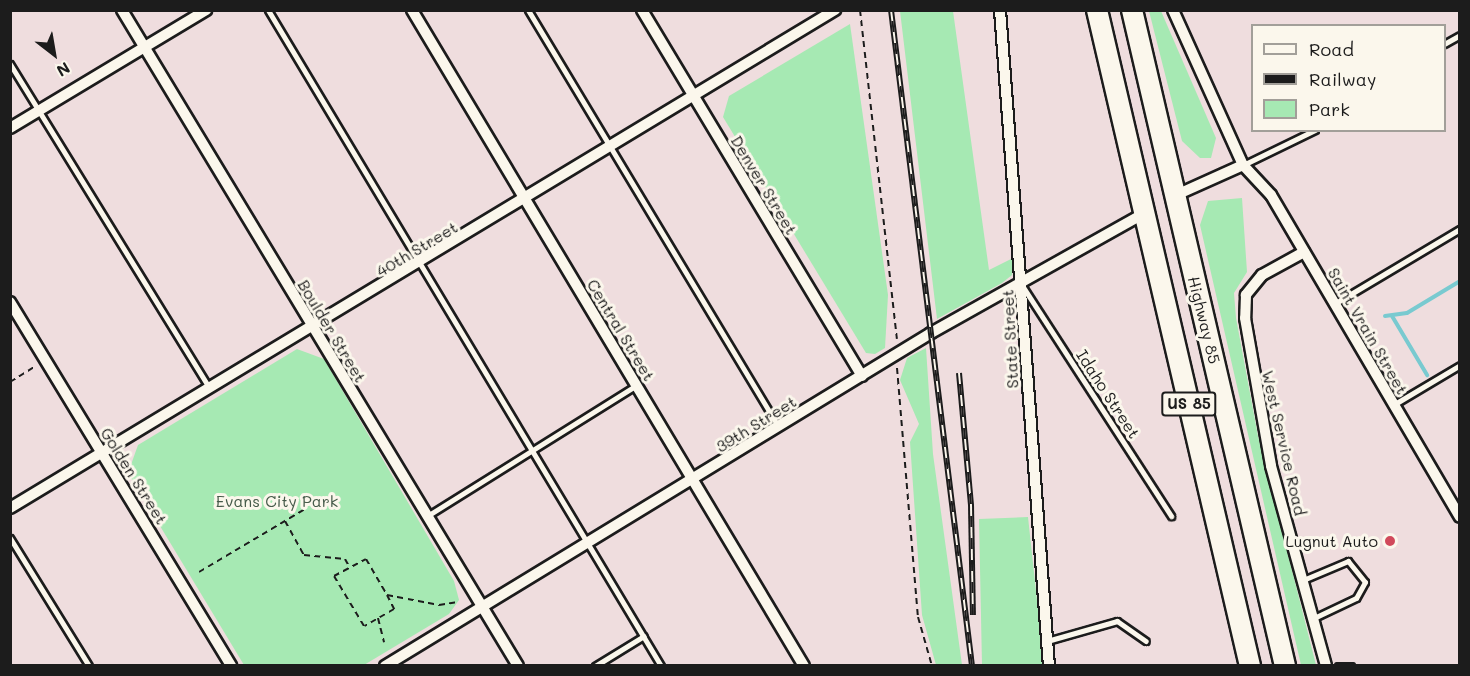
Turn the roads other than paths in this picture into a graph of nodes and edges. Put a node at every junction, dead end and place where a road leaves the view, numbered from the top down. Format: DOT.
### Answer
graph roads {
  1 [pos="122,10"];
  2 [pos="206,10"];
  3 [pos="268,10"];
  4 [pos="412,10"];
  5 [pos="528,10"];
  6 [pos="642,10"];
  7 [pos="836,10"];
  8 [pos="1000,10"];
  9 [pos="1097,10"];
  10 [pos="1132,10"];
  11 [pos="1173,10"];
  12 [pos="1460,35"];
  13 [pos="1446,43"];
  14 [pos="144,47"];
  15 [pos="10,64"];
  16 [pos="694,99"];
  17 [pos="38,111"];
  18 [pos="10,128"];
  19 [pos="1311,132"];
  20 [pos="611,150"];
  21 [pos="1243,165"];
  22 [pos="1174,196"];
  23 [pos="527,201"];
  24 [pos="1145,213"];
  25 [pos="1460,229"];
  26 [pos="1304,252"];
  27 [pos="422,263"];
  28 [pos="1022,286"];
  29 [pos="10,302"];
  30 [pos="1334,304"];
  31 [pos="314,330"];
  32 [pos="1460,365"];
  33 [pos="862,376"];
  34 [pos="637,385"];
  35 [pos="211,392"];
  36 [pos="1393,405"];
  37 [pos="779,428"];
  38 [pos="535,451"];
  39 [pos="103,454"];
  40 [pos="694,478"];
  41 [pos="10,508"];
  42 [pos="427,516"];
  43 [pos="1171,516"];
  44 [pos="1460,517"];
  45 [pos="10,538"];
  46 [pos="589,542"];
  47 [pos="1302,581"];
  48 [pos="482,606"];
  49 [pos="1312,619"];
  50 [pos="644,636"];
  51 [pos="1047,641"];
  52 [pos="1146,641"];
  53 [pos="89,666"];
  54 [pos="231,666"];
  55 [pos="385,666"];
  56 [pos="518,666"];
  57 [pos="595,666"];
  58 [pos="661,666"];
  59 [pos="804,666"];
  60 [pos="1049,666"];
  61 [pos="1250,666"];
  62 [pos="1285,666"];
  63 [pos="1326,666"];
  64 [pos="1338,666"];
  65 [pos="1351,666"];
  1 -- 14 [label="street, Boulder Street"];
  2 -- 14 [label="street"];
  3 -- 27 [label="lane"];
  4 -- 23 [label="street, Central Street"];
  5 -- 20 [label="lane"];
  6 -- 16 [label="street, Denver Street"];
  7 -- 16 [label="street, 40th Street"];
  8 -- 28 [label="street, State Street"];
  9 -- 24 [label="highway, Highway 85 / US 85"];
  10 -- 22 [label="highway, Highway 85 / US 85"];
  11 -- 21 [label="street, Saint Vrain Street"];
  12 -- 13 [label="lane"];
  14 -- 17 [label="street"];
  14 -- 31 [label="street, Boulder Street"];
  15 -- 17 [label="lane"];
  16 -- 20 [label="street, 40th Street"];
  16 -- 33 [label="street, Denver Street"];
  17 -- 18 [label="street"];
  17 -- 35 [label="lane"];
  19 -- 21 [label="lane"];
  20 -- 23 [label="street, 40th Street"];
  20 -- 37 [label="lane"];
  21 -- 22 [label="street"];
  21 -- 26 [label="street, Saint Vrain Street"];
  22 -- 62 [label="highway, Highway 85 / US 85"];
  23 -- 27 [label="street, 40th Street"];
  23 -- 34 [label="street, Central Street"];
  24 -- 28 [label="street, 39th Street"];
  24 -- 61 [label="highway, Highway 85 / US 85"];
  25 -- 30 [label="lane"];
  26 -- 30 [label="street, Saint Vrain Street"];
  26 -- 47 [label="street, West Service Road"];
  27 -- 31 [label="street, 40th Street"];
  27 -- 38 [label="lane"];
  28 -- 33 [label="street, 39th Street"];
  28 -- 43 [label="lane, Idaho Street"];
  28 -- 51 [label="street, State Street"];
  29 -- 39 [label="street, Golden Street"];
  30 -- 36 [label="street, Saint Vrain Street"];
  31 -- 35 [label="street, 40th Street"];
  31 -- 42 [label="street, Boulder Street"];
  32 -- 36 [label="lane"];
  33 -- 37 [label="street, 39th Street"];
  34 -- 38 [label="lane"];
  34 -- 40 [label="street, Central Street"];
  35 -- 39 [label="street, 40th Street"];
  36 -- 44 [label="street, Saint Vrain Street"];
  37 -- 40 [label="street, 39th Street"];
  38 -- 42 [label="lane"];
  38 -- 46 [label="lane"];
  39 -- 41 [label="street, 40th Street"];
  39 -- 54 [label="street, Golden Street"];
  40 -- 46 [label="street, 39th Street"];
  40 -- 59 [label="street, Central Street"];
  42 -- 48 [label="street, Boulder Street"];
  45 -- 53 [label="lane"];
  46 -- 48 [label="street, 39th Street"];
  46 -- 50 [label="lane"];
  47 -- 49 [label="street, West Service Road"];
  47 -- 49 [label="lane"];
  48 -- 55 [label="street, 39th Street"];
  48 -- 56 [label="street, Boulder Street"];
  49 -- 63 [label="street, West Service Road"];
  50 -- 57 [label="lane"];
  50 -- 58 [label="lane"];
  51 -- 52 [label="lane"];
  51 -- 60 [label="street, State Street"];
  64 -- 65 [label="lane"];
}
